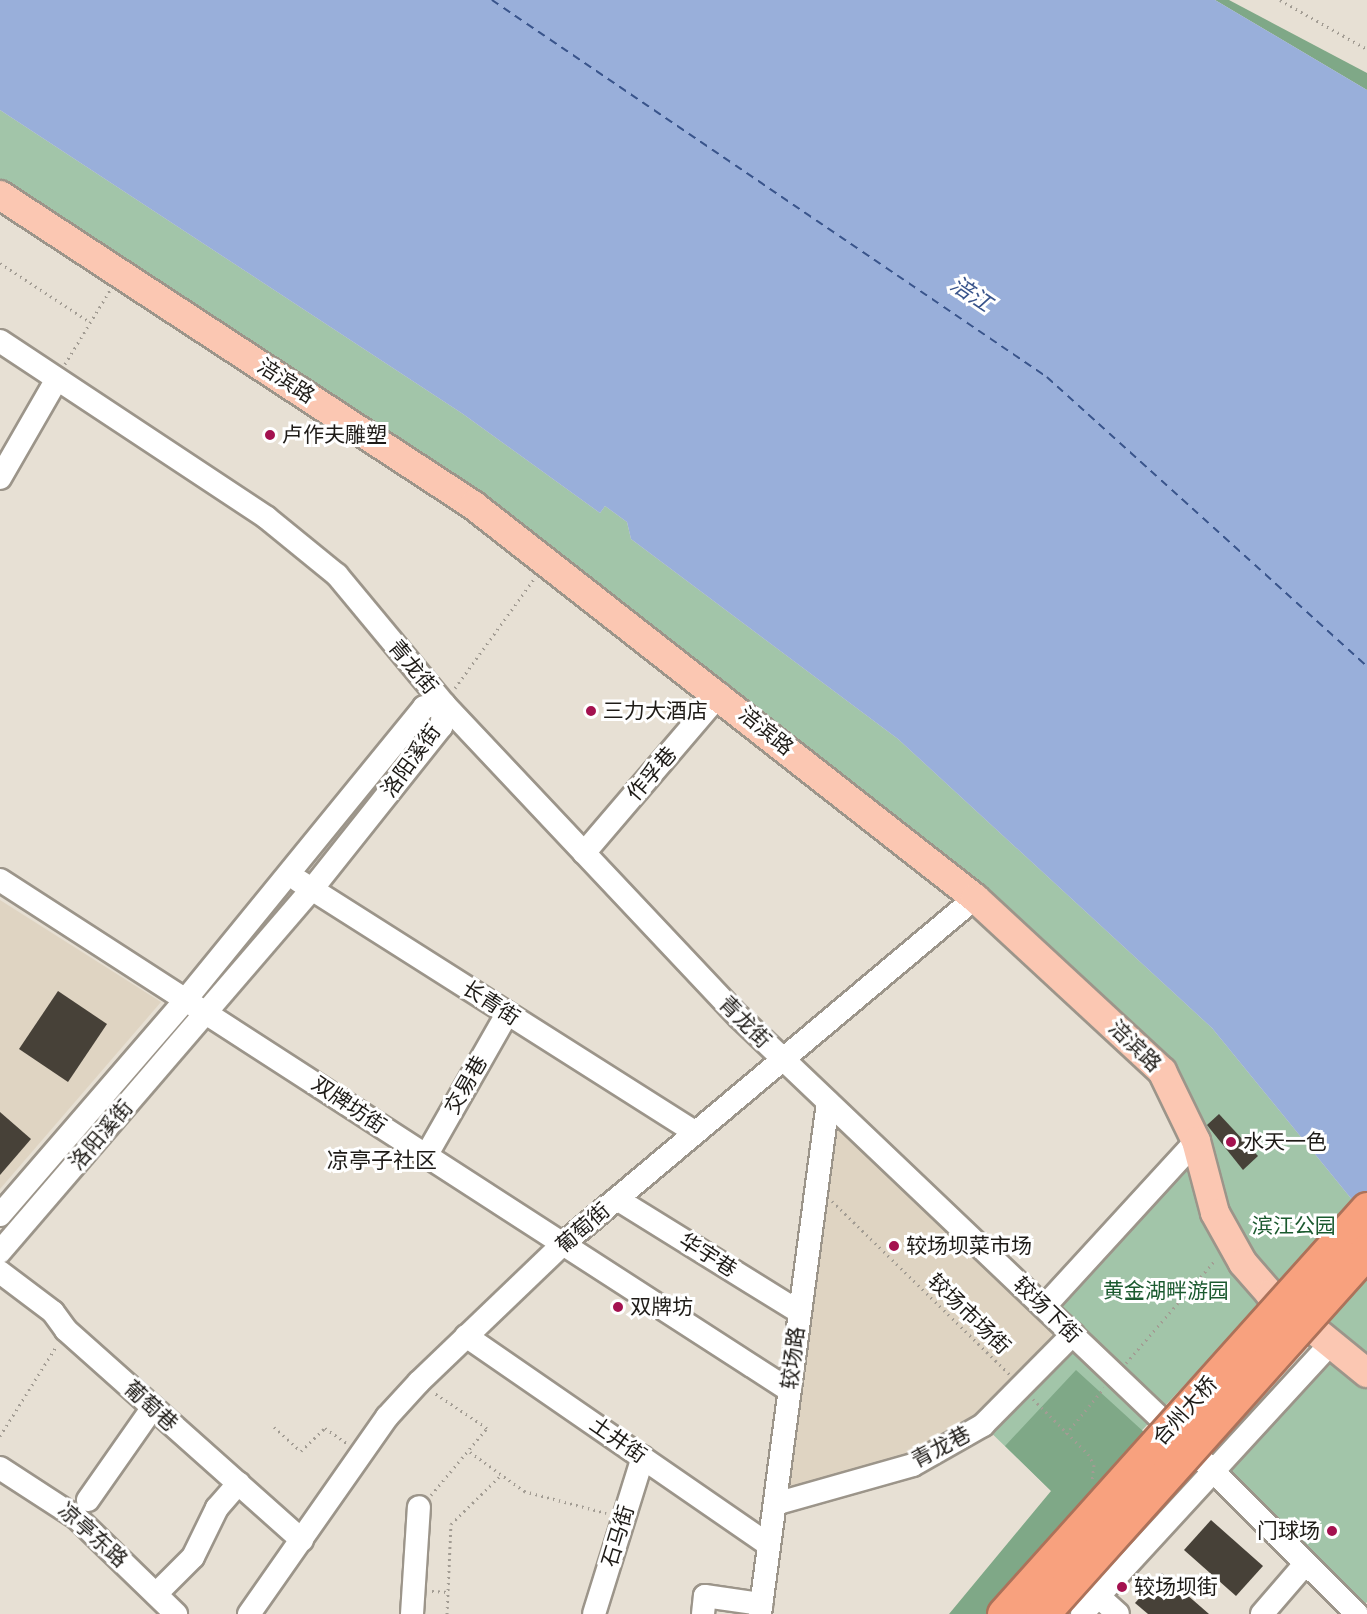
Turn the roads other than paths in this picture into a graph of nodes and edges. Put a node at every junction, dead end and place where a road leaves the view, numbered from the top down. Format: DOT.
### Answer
graph roads {
  1 [pos="0,195"];
  2 [pos="0,341"];
  3 [pos="57,379"];
  4 [pos="0,478"];
  5 [pos="720,694"];
  6 [pos="444,704"];
  7 [pos="584,853"];
  8 [pos="288,875"];
  9 [pos="0,880"];
  10 [pos="312,889"];
  11 [pos="975,898"];
  12 [pos="187,998"];
  13 [pos="208,1011"];
  14 [pos="507,1014"];
  15 [pos="784,1060"];
  16 [pos="828,1102"];
  17 [pos="693,1131"];
  18 [pos="1196,1141"];
  19 [pos="426,1156"];
  20 [pos="617,1199"];
  21 [pos="1367,1209"];
  22 [pos="0,1215"];
  23 [pos="563,1244"];
  24 [pos="1367,1250"];
  25 [pos="0,1252"];
  26 [pos="0,1272"];
  27 [pos="1044,1307"];
  28 [pos="799,1312"];
  29 [pos="1073,1334"];
  30 [pos="466,1336"];
  31 [pos="1331,1343"];
  32 [pos="1367,1373"];
  33 [pos="789,1390"];
  34 [pos="153,1407"];
  35 [pos="642,1457"];
  36 [pos="1212,1470"];
  37 [pos="1,1471"];
  38 [pos="238,1484"];
  39 [pos="88,1500"];
  40 [pos="775,1504"];
  41 [pos="419,1507"];
  42 [pos="302,1540"];
  43 [pos="769,1545"];
  44 [pos="1306,1563"];
  45 [pos="156,1594"];
  46 [pos="1097,1595"];
  47 [pos="761,1609"];
  48 [pos="176,1614"];
  49 [pos="249,1614"];
  50 [pos="412,1614"];
  51 [pos="594,1614"];
  52 [pos="702,1614"];
  53 [pos="1004,1614"];
  54 [pos="1042,1614"];
  55 [pos="1082,1614"];
  56 [pos="1118,1614"];
  57 [pos="1263,1614"];
  58 [pos="1357,1614"];
  1 -- 5 [label="main road, 涪滨路"];
  2 -- 3 [label="street, 青龙街"];
  3 -- 4 [label="street"];
  3 -- 6 [label="street, 青龙街"];
  5 -- 7 [label="street, 作孚巷"];
  5 -- 11 [label="main road, 涪滨路"];
  6 -- 7 [label="street, 青龙街"];
  6 -- 8 [label="street, 洛阳溪街"];
  6 -- 10 [label="street, 洛阳溪街"];
  7 -- 15 [label="street, 青龙街"];
  8 -- 10 [label="street, 长青街"];
  8 -- 12 [label="street, 洛阳溪街"];
  9 -- 12 [label="street, 双牌坊街"];
  10 -- 13 [label="street, 洛阳溪街"];
  10 -- 14 [label="street, 长青街"];
  11 -- 15 [label="street, 葡萄街"];
  11 -- 18 [label="main road, 涪滨路"];
  12 -- 13 [label="street, 双牌坊街"];
  12 -- 22 [label="street, 洛阳溪街"];
  13 -- 19 [label="street, 双牌坊街"];
  13 -- 25 [label="street, 洛阳溪街"];
  14 -- 17 [label="street, 长青街"];
  14 -- 19 [label="street, 交易巷"];
  15 -- 16 [label="street, 青龙街"];
  15 -- 17 [label="street, 葡萄街"];
  16 -- 27 [label="street, 较场下街"];
  16 -- 28 [label="street, 较场路"];
  17 -- 20 [label="street, 葡萄街"];
  18 -- 27 [label="street"];
  18 -- 31 [label="main road, 涪滨路"];
  19 -- 23 [label="street, 双牌坊街"];
  20 -- 23 [label="street, 葡萄街"];
  20 -- 28 [label="street, 华宇巷"];
  21 -- 53 [label="highway, 合州大桥, bridge"];
  23 -- 30 [label="street, 葡萄街"];
  23 -- 33 [label="street, 双牌坊街"];
  24 -- 54 [label="highway, 合州大桥, bridge"];
  26 -- 34 [label="street, 葡萄巷"];
  27 -- 29 [label="street, 较场下街"];
  28 -- 33 [label="street, 较场路"];
  29 -- 36 [label="street, 较场下街"];
  29 -- 40 [label="street, 青龙巷"];
  30 -- 35 [label="street, 土井街"];
  30 -- 42 [label="street, 葡萄街"];
  31 -- 32 [label="main road, 涪滨路"];
  31 -- 36 [label="street"];
  33 -- 40 [label="street, 较场路"];
  34 -- 38 [label="street, 葡萄巷"];
  34 -- 39 [label="street"];
  35 -- 43 [label="street, 土井街"];
  35 -- 51 [label="street, 石马街"];
  36 -- 44 [label="street, 较场下街"];
  36 -- 46 [label="street"];
  37 -- 45 [label="street, 凉亭东路"];
  38 -- 42 [label="street, 葡萄巷"];
  38 -- 45 [label="street"];
  40 -- 43 [label="street, 较场路"];
  41 -- 50 [label="street"];
  42 -- 49 [label="street, 葡萄街"];
  43 -- 47 [label="street, 较场路"];
  44 -- 57 [label="street"];
  44 -- 58 [label="street, 较场下街"];
  45 -- 48 [label="street, 凉亭东路"];
  46 -- 55 [label="street"];
  46 -- 56 [label="street"];
  47 -- 52 [label="street"];
}
